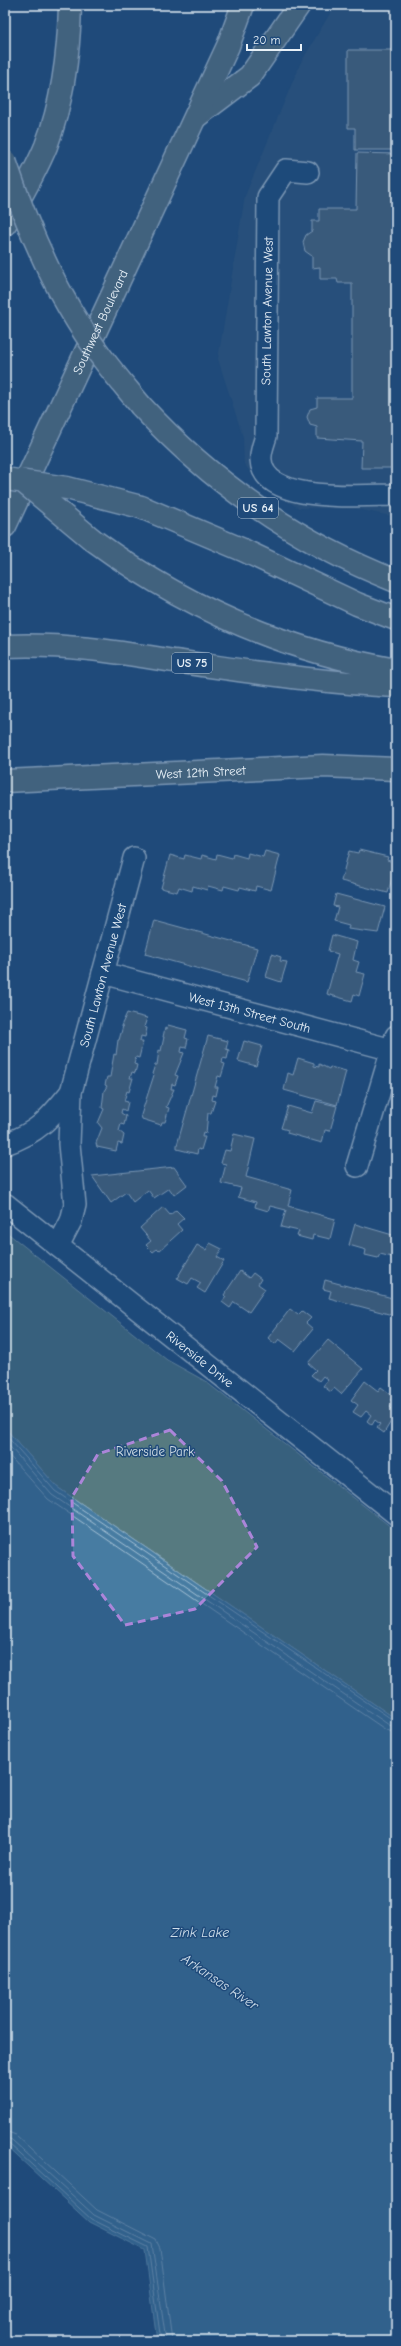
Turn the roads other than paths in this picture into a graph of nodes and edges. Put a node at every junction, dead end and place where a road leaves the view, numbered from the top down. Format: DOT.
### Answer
graph roads {
  1 [pos="70,5"];
  2 [pos="243,5"];
  3 [pos="299,5"];
  4 [pos="194,118"];
  5 [pos="5,161"];
  6 [pos="308,172"];
  7 [pos="5,224"];
  8 [pos="5,466"];
  9 [pos="5,479"];
  10 [pos="396,495"];
  11 [pos="5,526"];
  12 [pos="396,581"];
  13 [pos="396,619"];
  14 [pos="5,646"];
  15 [pos="396,670"];
  16 [pos="396,686"];
  17 [pos="396,769"];
  18 [pos="5,781"];
  19 [pos="134,858"];
  20 [pos="103,973"];
  21 [pos="395,1046"];
  22 [pos="71,1092"];
  23 [pos="5,1144"];
  24 [pos="357,1166"];
  25 [pos="5,1204"];
  26 [pos="58,1246"];
  27 [pos="396,1514"];
  1 -- 7 [label="main road"];
  2 -- 4 [label="main road"];
  3 -- 4 [label="main road"];
  4 -- 11 [label="main road, Southwest Boulevard"];
  5 -- 12 [label="main road, US 64, bridge"];
  6 -- 10 [label="street, South Lawton Avenue West"];
  8 -- 15 [label="main road, bridge"];
  9 -- 13 [label="main road, bridge"];
  14 -- 16 [label="main road, US 75"];
  17 -- 18 [label="main road, West 12th Street"];
  19 -- 20 [label="street, South Lawton Avenue West"];
  20 -- 21 [label="street, West 13th Street South"];
  20 -- 22 [label="street, South Lawton Avenue West"];
  21 -- 24 [label="street"];
  22 -- 23 [label="street, South Lawton Avenue West"];
  22 -- 26 [label="street, South Lawton Avenue West"];
  25 -- 26 [label="street, Riverside Drive"];
  26 -- 27 [label="street, Riverside Drive"];
}
